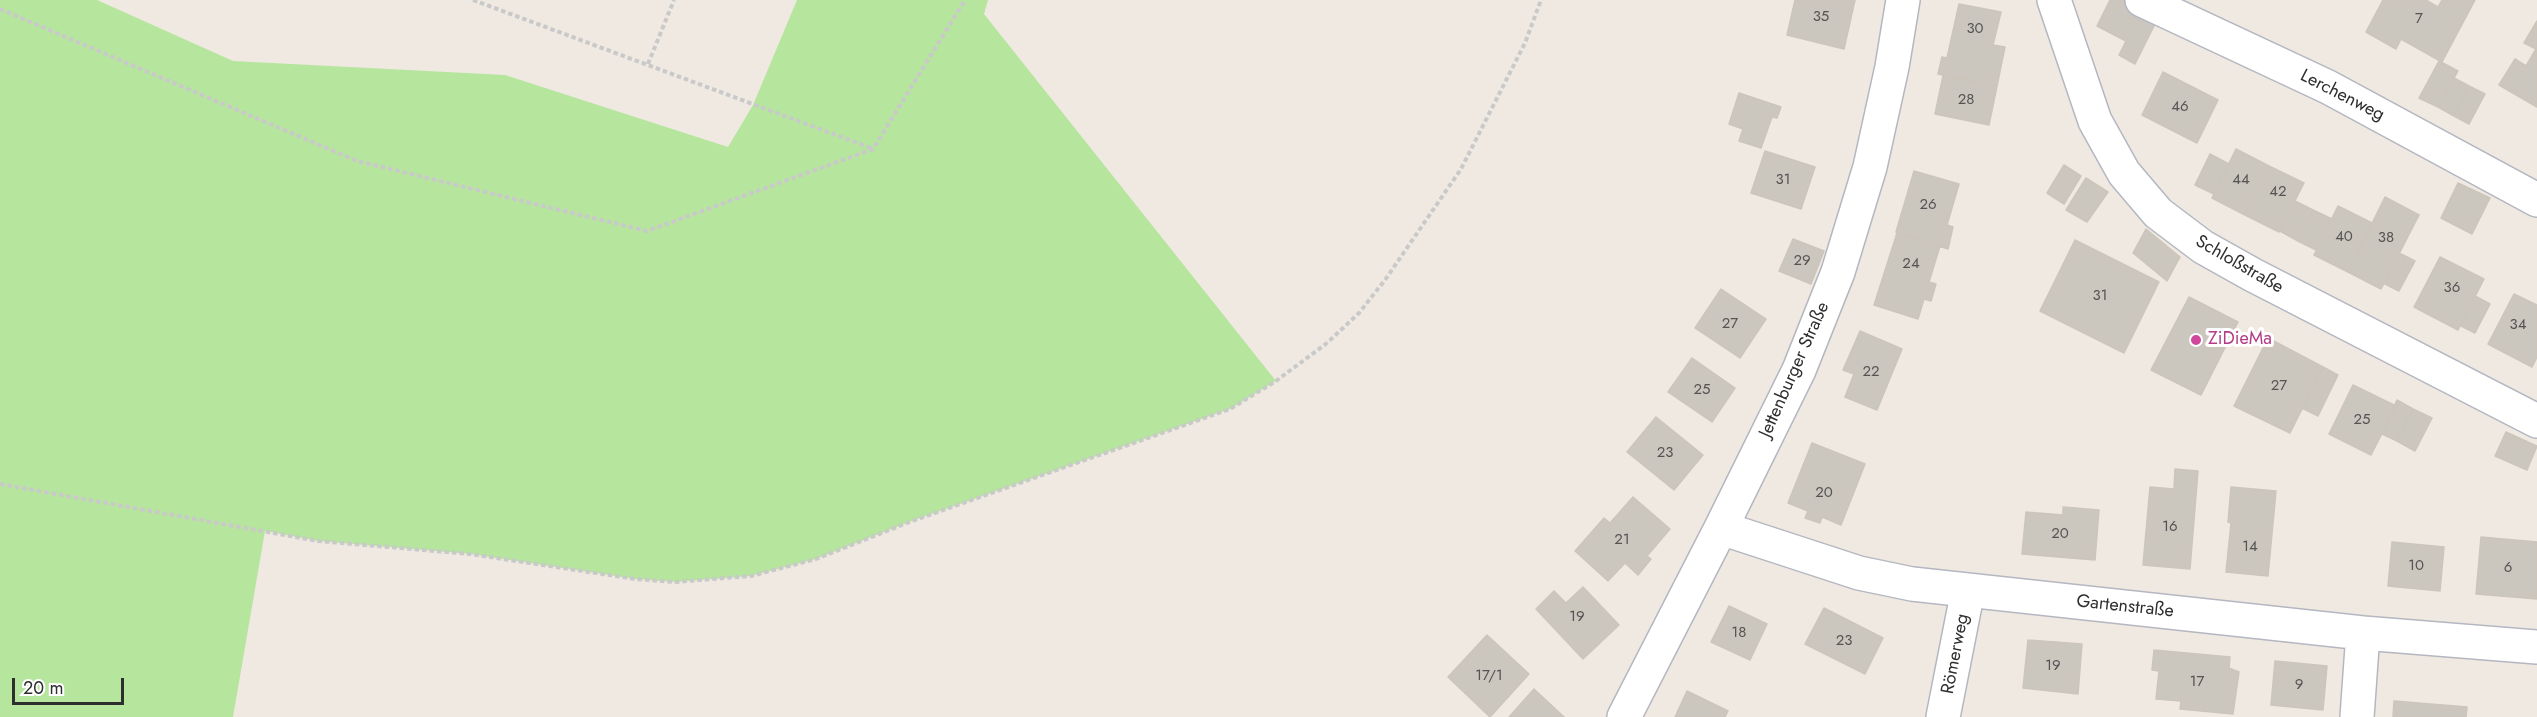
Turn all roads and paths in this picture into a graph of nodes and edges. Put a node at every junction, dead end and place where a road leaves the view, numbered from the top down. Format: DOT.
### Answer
graph roads {
  1 [pos="473,0"];
  2 [pos="674,0"];
  3 [pos="964,0"];
  4 [pos="1541,0"];
  5 [pos="1903,0"];
  6 [pos="2054,0"];
  7 [pos="2142,0"];
  8 [pos="0,9"];
  9 [pos="648,64"];
  10 [pos="873,149"];
  11 [pos="2537,200"];
  12 [pos="2537,421"];
  13 [pos="0,484"];
  14 [pos="1721,528"];
  15 [pos="1968,590"];
  16 [pos="2363,633"];
  17 [pos="2537,647"];
  18 [pos="1624,717"];
  19 [pos="1943,717"];
  20 [pos="2357,717"];
  1 -- 9 [label="path"];
  2 -- 9 [label="path"];
  3 -- 10 [label="path"];
  4 -- 13 [label="path"];
  5 -- 14 [label="street, Jettenburger Straße"];
  6 -- 12 [label="street, Schloßstraße"];
  7 -- 11 [label="street, Lerchenweg"];
  8 -- 10 [label="path"];
  9 -- 10 [label="path"];
  14 -- 15 [label="street, Gartenstraße"];
  14 -- 18 [label="street, Jettenburger Straße"];
  15 -- 16 [label="street, Gartenstraße"];
  15 -- 19 [label="street, Römerweg"];
  16 -- 17 [label="street, Gartenstraße"];
  16 -- 20 [label="street"];
}
